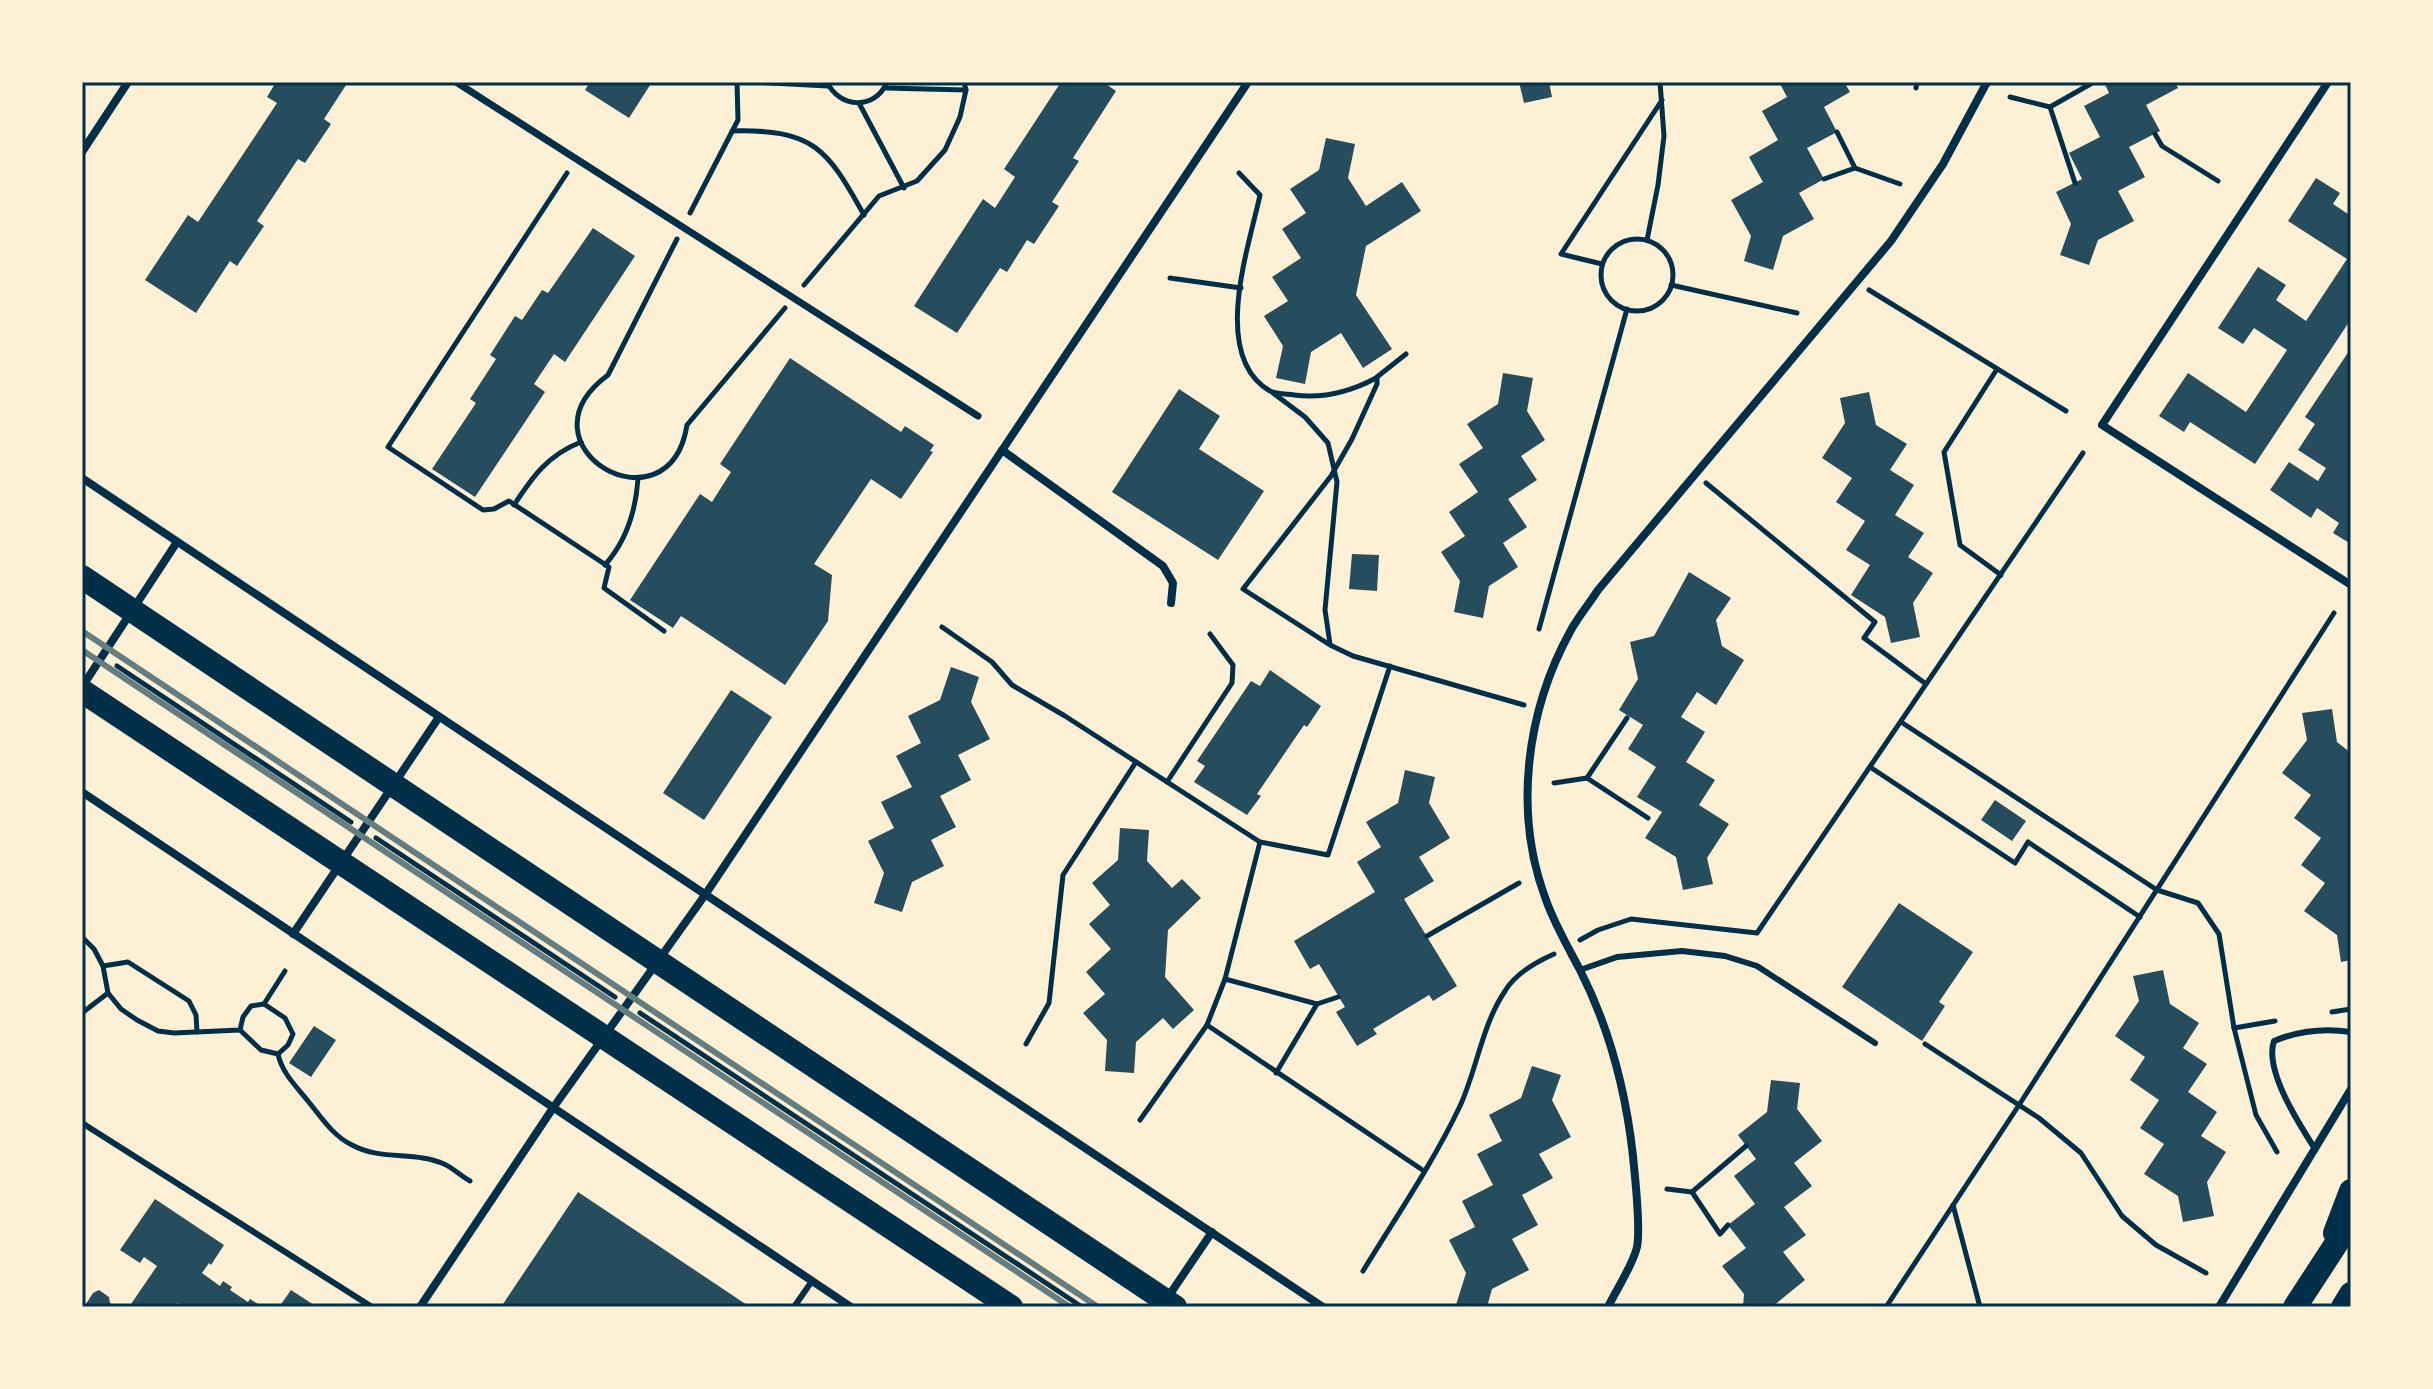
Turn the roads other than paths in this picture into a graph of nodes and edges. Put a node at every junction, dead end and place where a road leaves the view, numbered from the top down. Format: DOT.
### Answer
graph roads {
  1 [pos="128,82"];
  2 [pos="456,82"];
  3 [pos="1248,82"];
  4 [pos="1987,82"];
  5 [pos="2328,82"];
  6 [pos="82,152"];
  7 [pos="978,416"];
  8 [pos="1002,450"];
  9 [pos="82,478"];
  10 [pos="177,542"];
  11 [pos="82,577"];
  12 [pos="2351,585"];
  13 [pos="1171,603"];
  14 [pos="82,689"];
  15 [pos="439,717"];
  16 [pos="82,792"];
  17 [pos="705,895"];
  18 [pos="293,934"];
  19 [pos="1580,970"];
  20 [pos="2351,1032"];
  21 [pos="1875,1043"];
  22 [pos="2351,1089"];
  23 [pos="553,1108"];
  24 [pos="82,1123"];
  25 [pos="2315,1149"];
  26 [pos="2351,1191"];
  27 [pos="2351,1221"];
  28 [pos="1212,1232"];
  29 [pos="2323,1265"];
  30 [pos="812,1281"];
  31 [pos="2351,1294"];
  32 [pos="372,1307"];
  33 [pos="420,1307"];
  34 [pos="794,1307"];
  35 [pos="851,1307"];
  36 [pos="1011,1307"];
  37 [pos="1161,1307"];
  38 [pos="1175,1307"];
  39 [pos="1323,1307"];
  40 [pos="1608,1307"];
  41 [pos="2219,1307"];
  42 [pos="2295,1307"];
  43 [pos="2343,1307"];
  1 -- 6 [label="street"];
  2 -- 7 [label="street"];
  3 -- 8 [label="street"];
  4 -- 19 [label="street"];
  5 -- 12 [label="street"];
  8 -- 13 [label="street"];
  8 -- 17 [label="street"];
  9 -- 10 [label="street"];
  10 -- 14 [label="street"];
  10 -- 15 [label="street"];
  11 -- 38 [label="highway"];
  14 -- 36 [label="highway"];
  15 -- 17 [label="street"];
  15 -- 18 [label="street"];
  16 -- 18 [label="street"];
  17 -- 23 [label="street"];
  17 -- 28 [label="street"];
  18 -- 23 [label="street"];
  19 -- 21 [label="lane"];
  19 -- 40 [label="street"];
  20 -- 25 [label="lane"];
  22 -- 25 [label="street"];
  23 -- 30 [label="street"];
  23 -- 33 [label="street"];
  24 -- 32 [label="lane"];
  25 -- 41 [label="street"];
  26 -- 29 [label="highway"];
  27 -- 29 [label="highway"];
  28 -- 37 [label="street"];
  28 -- 39 [label="street"];
  29 -- 42 [label="highway"];
  30 -- 34 [label="lane"];
  30 -- 35 [label="street"];
  31 -- 43 [label="highway"];
}
